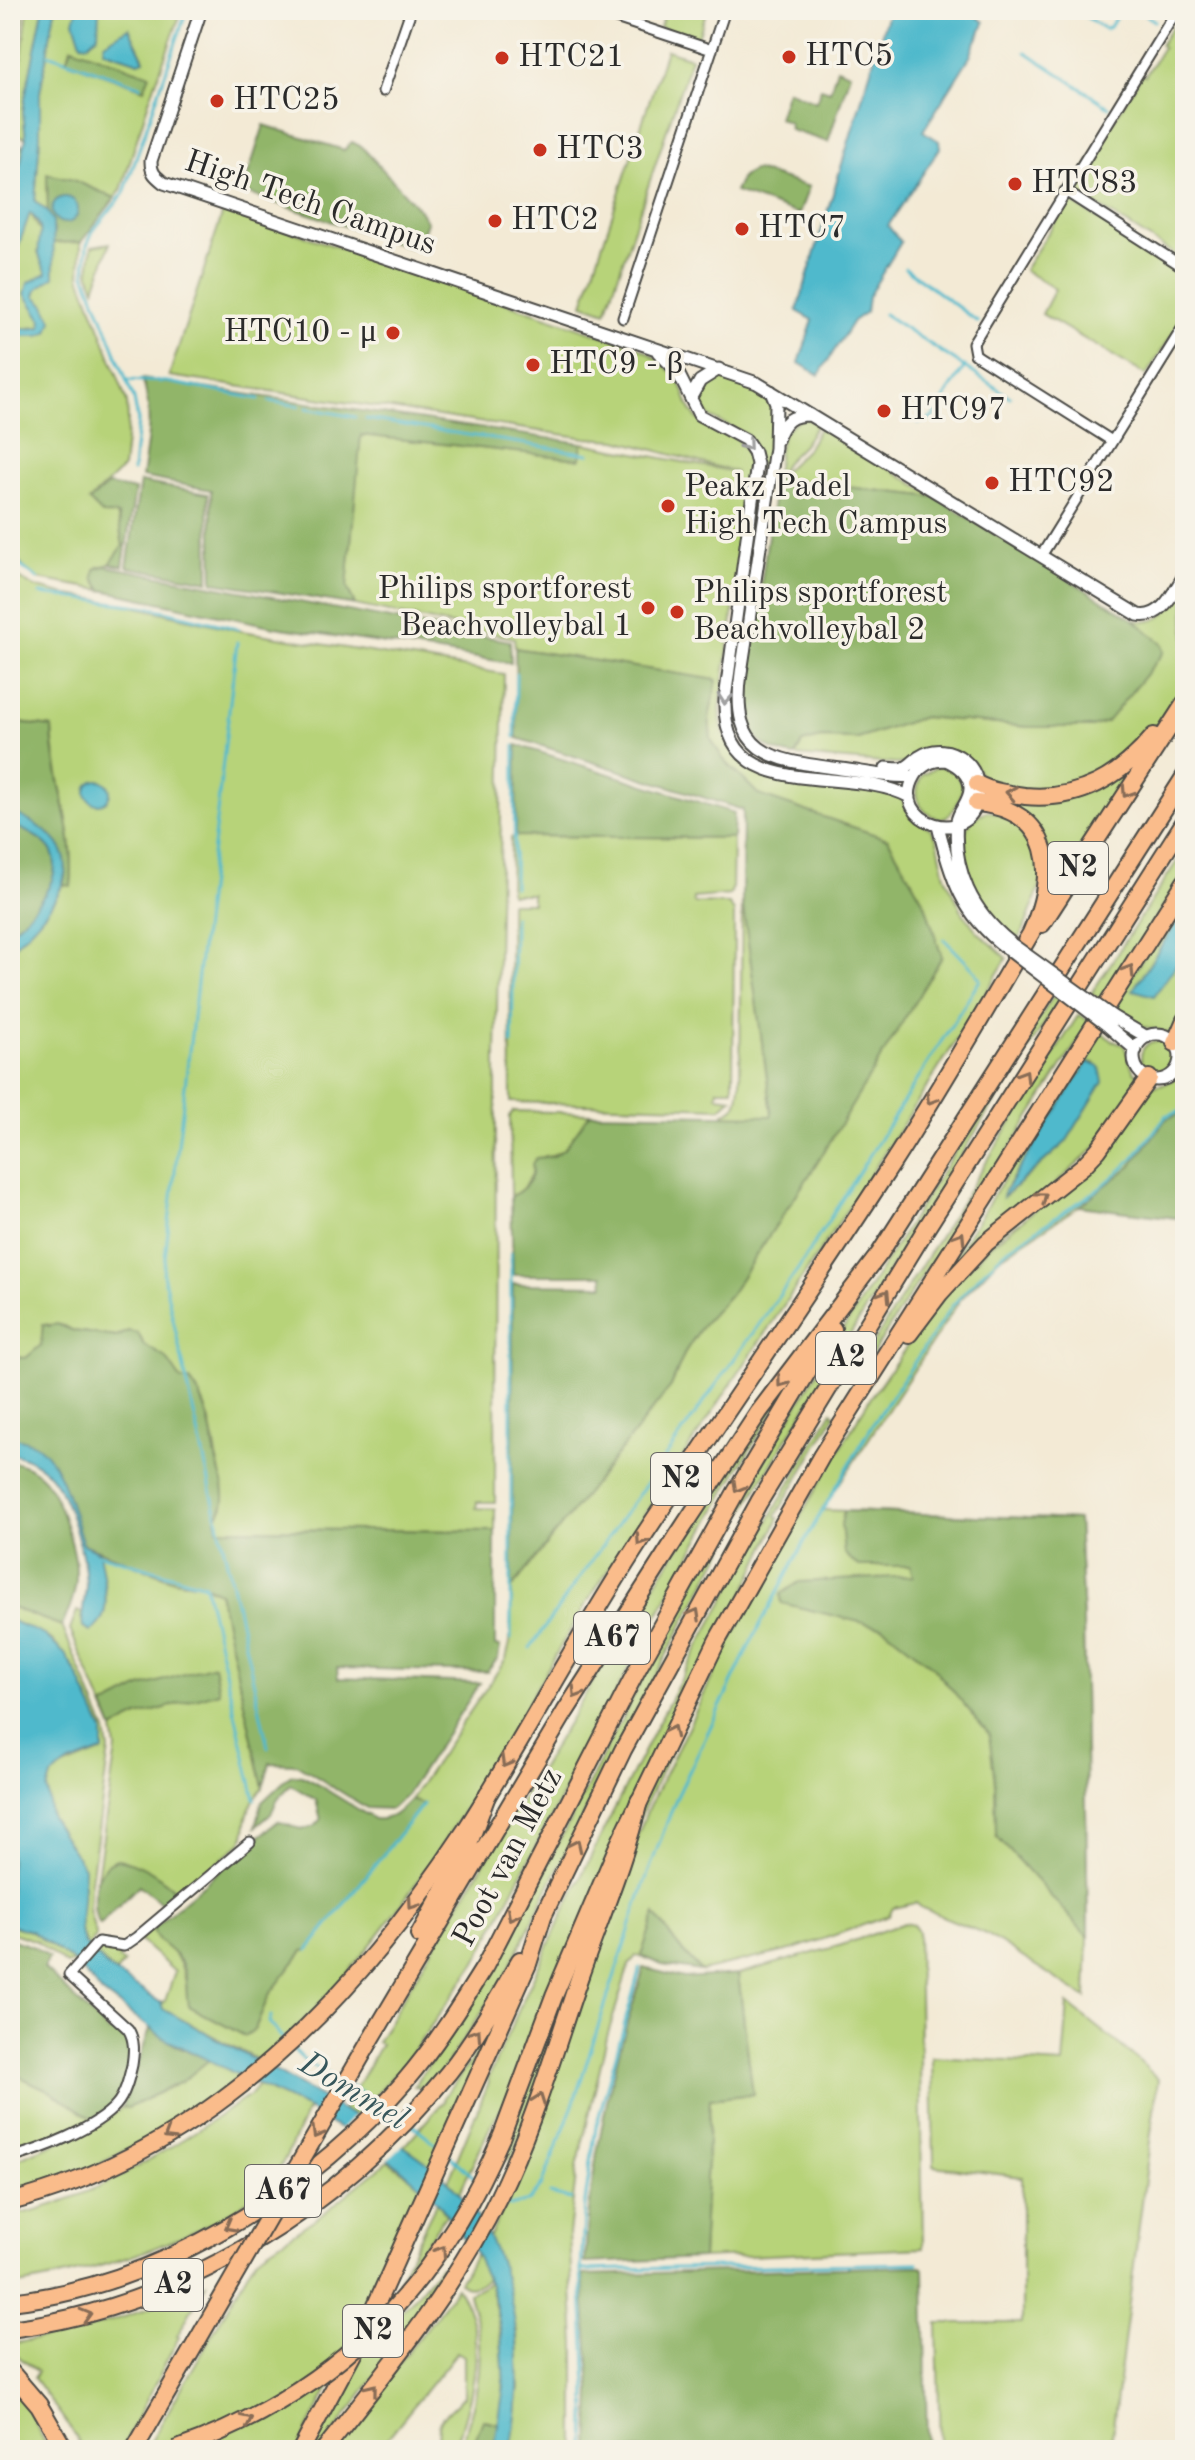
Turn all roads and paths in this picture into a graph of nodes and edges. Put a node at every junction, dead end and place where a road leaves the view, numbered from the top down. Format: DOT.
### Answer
graph roads {
  1 [pos="201,10"];
  2 [pos="411,10"];
  3 [pos="592,10"];
  4 [pos="725,10"];
  5 [pos="1177,10"];
  6 [pos="712,50"];
  7 [pos="383,91"];
  8 [pos="1065,191"];
  9 [pos="1185,268"];
  10 [pos="1185,324"];
  11 [pos="620,326"];
  12 [pos="653,347"];
  13 [pos="719,369"];
  14 [pos="771,390"];
  15 [pos="691,397"];
  16 [pos="811,415"];
  17 [pos="1112,441"];
  18 [pos="775,448"];
  19 [pos="1041,556"];
  20 [pos="1185,574"];
  21 [pos="1185,692"];
  22 [pos="1185,703"];
  23 [pos="858,771"];
  24 [pos="914,776"];
  25 [pos="1185,776"];
  26 [pos="973,783"];
  27 [pos="910,797"];
  28 [pos="976,803"];
  29 [pos="1185,821"];
  30 [pos="957,824"];
  31 [pos="938,826"];
  32 [pos="1185,882"];
  33 [pos="1008,945"];
  34 [pos="1185,1020"];
  35 [pos="1110,1022"];
  36 [pos="971,1032"];
  37 [pos="1147,1037"];
  38 [pos="1175,1043"];
  39 [pos="1136,1050"];
  40 [pos="1149,1078"];
  41 [pos="880,1253"];
  42 [pos="873,1374"];
  43 [pos="488,1793"];
  44 [pos="639,1801"];
  45 [pos="250,1842"];
  46 [pos="543,1916"];
  47 [pos="370,2041"];
  48 [pos="10,2158"];
  49 [pos="10,2202"];
  50 [pos="10,2302"];
  51 [pos="10,2329"];
  52 [pos="10,2371"];
  53 [pos="65,2450"];
  54 [pos="134,2450"];
  55 [pos="175,2450"];
  56 [pos="301,2450"];
  57 [pos="324,2450"];
  1 -- 11 [label="street, High Tech Campus"];
  2 -- 7 [label="street"];
  3 -- 6 [label="street"];
  4 -- 6 [label="street"];
  5 -- 8 [label="street"];
  6 -- 11 [label="street"];
  8 -- 9 [label="street"];
  8 -- 17 [label="street"];
  10 -- 17 [label="street"];
  11 -- 12 [label="street, High Tech Campus"];
  12 -- 13 [label="street, High Tech Campus"];
  12 -- 15 [label="street, High Tech Campus"];
  13 -- 14 [label="street, High Tech Campus"];
  13 -- 15 [label="street"];
  14 -- 16 [label="street, High Tech Campus"];
  14 -- 18 [label="street"];
  15 -- 27 [label="street, High Tech Campus, one-way"];
  16 -- 18 [label="street"];
  16 -- 19 [label="street, High Tech Campus"];
  17 -- 19 [label="street"];
  18 -- 23 [label="street"];
  19 -- 20 [label="street, High Tech Campus"];
  21 -- 26 [label="highway, N2, one-way"];
  22 -- 36 [label="highway, N2, one-way"];
  23 -- 24 [label="street"];
  23 -- 26 [label="street"];
  24 -- 26 [label="street"];
  24 -- 27 [label="street"];
  25 -- 41 [label="highway, A2"];
  26 -- 28 [label="street"];
  26 -- 30 [label="street"];
  27 -- 31 [label="street"];
  28 -- 30 [label="street"];
  28 -- 36 [label="highway, N2"];
  46 -- 29 [label="highway, A2, one-way"];
  30 -- 31 [label="street"];
  30 -- 33 [label="street"];
  31 -- 33 [label="street"];
  42 -- 32 [label="highway, N2, one-way"];
  33 -- 35 [label="street, bridge"];
  34 -- 38 [label="highway"];
  35 -- 37 [label="street"];
  35 -- 39 [label="street"];
  36 -- 43 [label="highway, N2, one-way"];
  37 -- 38 [label="street"];
  37 -- 39 [label="street"];
  38 -- 40 [label="street"];
  39 -- 40 [label="street"];
  42 -- 40 [label="highway, N2, one-way"];
  41 -- 47 [label="highway, A67, one-way"];
  41 -- 50 [label="highway, Poot van Metz / A2, one-way"];
  44 -- 42 [label="highway, N2, one-way"];
  43 -- 47 [label="highway, N2"];
  43 -- 49 [label="highway, Poot van Metz / N2, one-way"];
  55 -- 44 [label="highway, N2, one-way, bridge"];
  57 -- 44 [label="highway, one-way"];
  45 -- 48 [label="street"];
  51 -- 46 [label="highway, Poot van Metz / A2, one-way"];
  46 -- 56 [label="highway"];
  47 -- 54 [label="highway, A67, one-way, bridge"];
  52 -- 53 [label="highway"];
}
